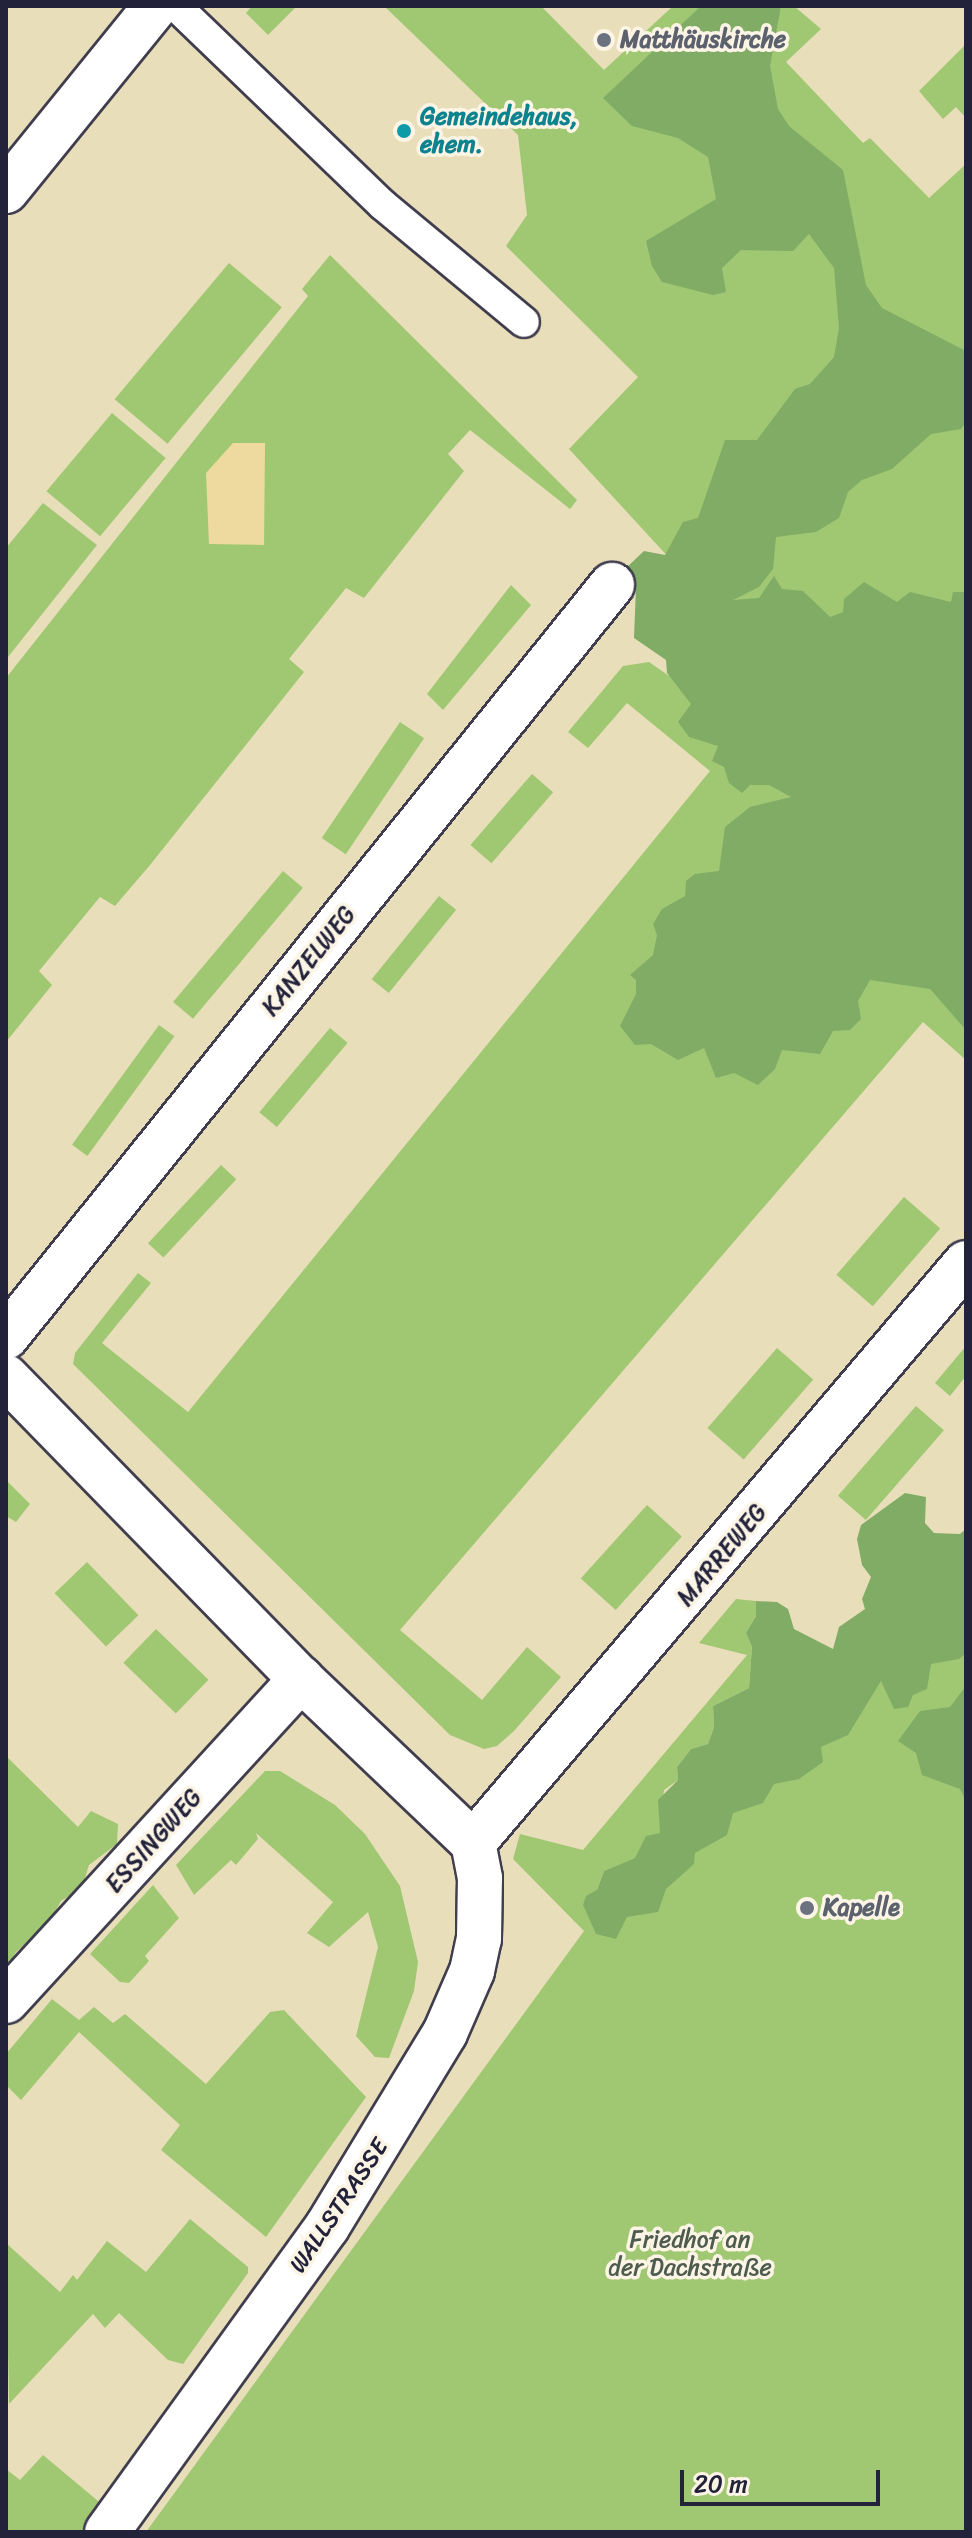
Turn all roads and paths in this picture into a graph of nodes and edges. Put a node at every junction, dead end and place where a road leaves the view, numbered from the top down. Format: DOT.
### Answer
graph roads {
  1 [pos="156,6"];
  2 [pos="176,6"];
  3 [pos="8,184"];
  4 [pos="524,322"];
  5 [pos="612,585"];
  6 [pos="966,1263"];
  7 [pos="6,1337"];
  8 [pos="6,1377"];
  9 [pos="301,1679"];
  10 [pos="473,1843"];
  11 [pos="6,2001"];
  12 [pos="107,2532"];
  1 -- 3 [label="street"];
  2 -- 4 [label="lane"];
  5 -- 7 [label="street, KANZELWEG"];
  6 -- 10 [label="street, MARREWEG"];
  8 -- 9 [label="street"];
  9 -- 10 [label="street"];
  9 -- 11 [label="street, ESSINGWEG"];
  10 -- 12 [label="street, WALLSTRASSE"];
}
